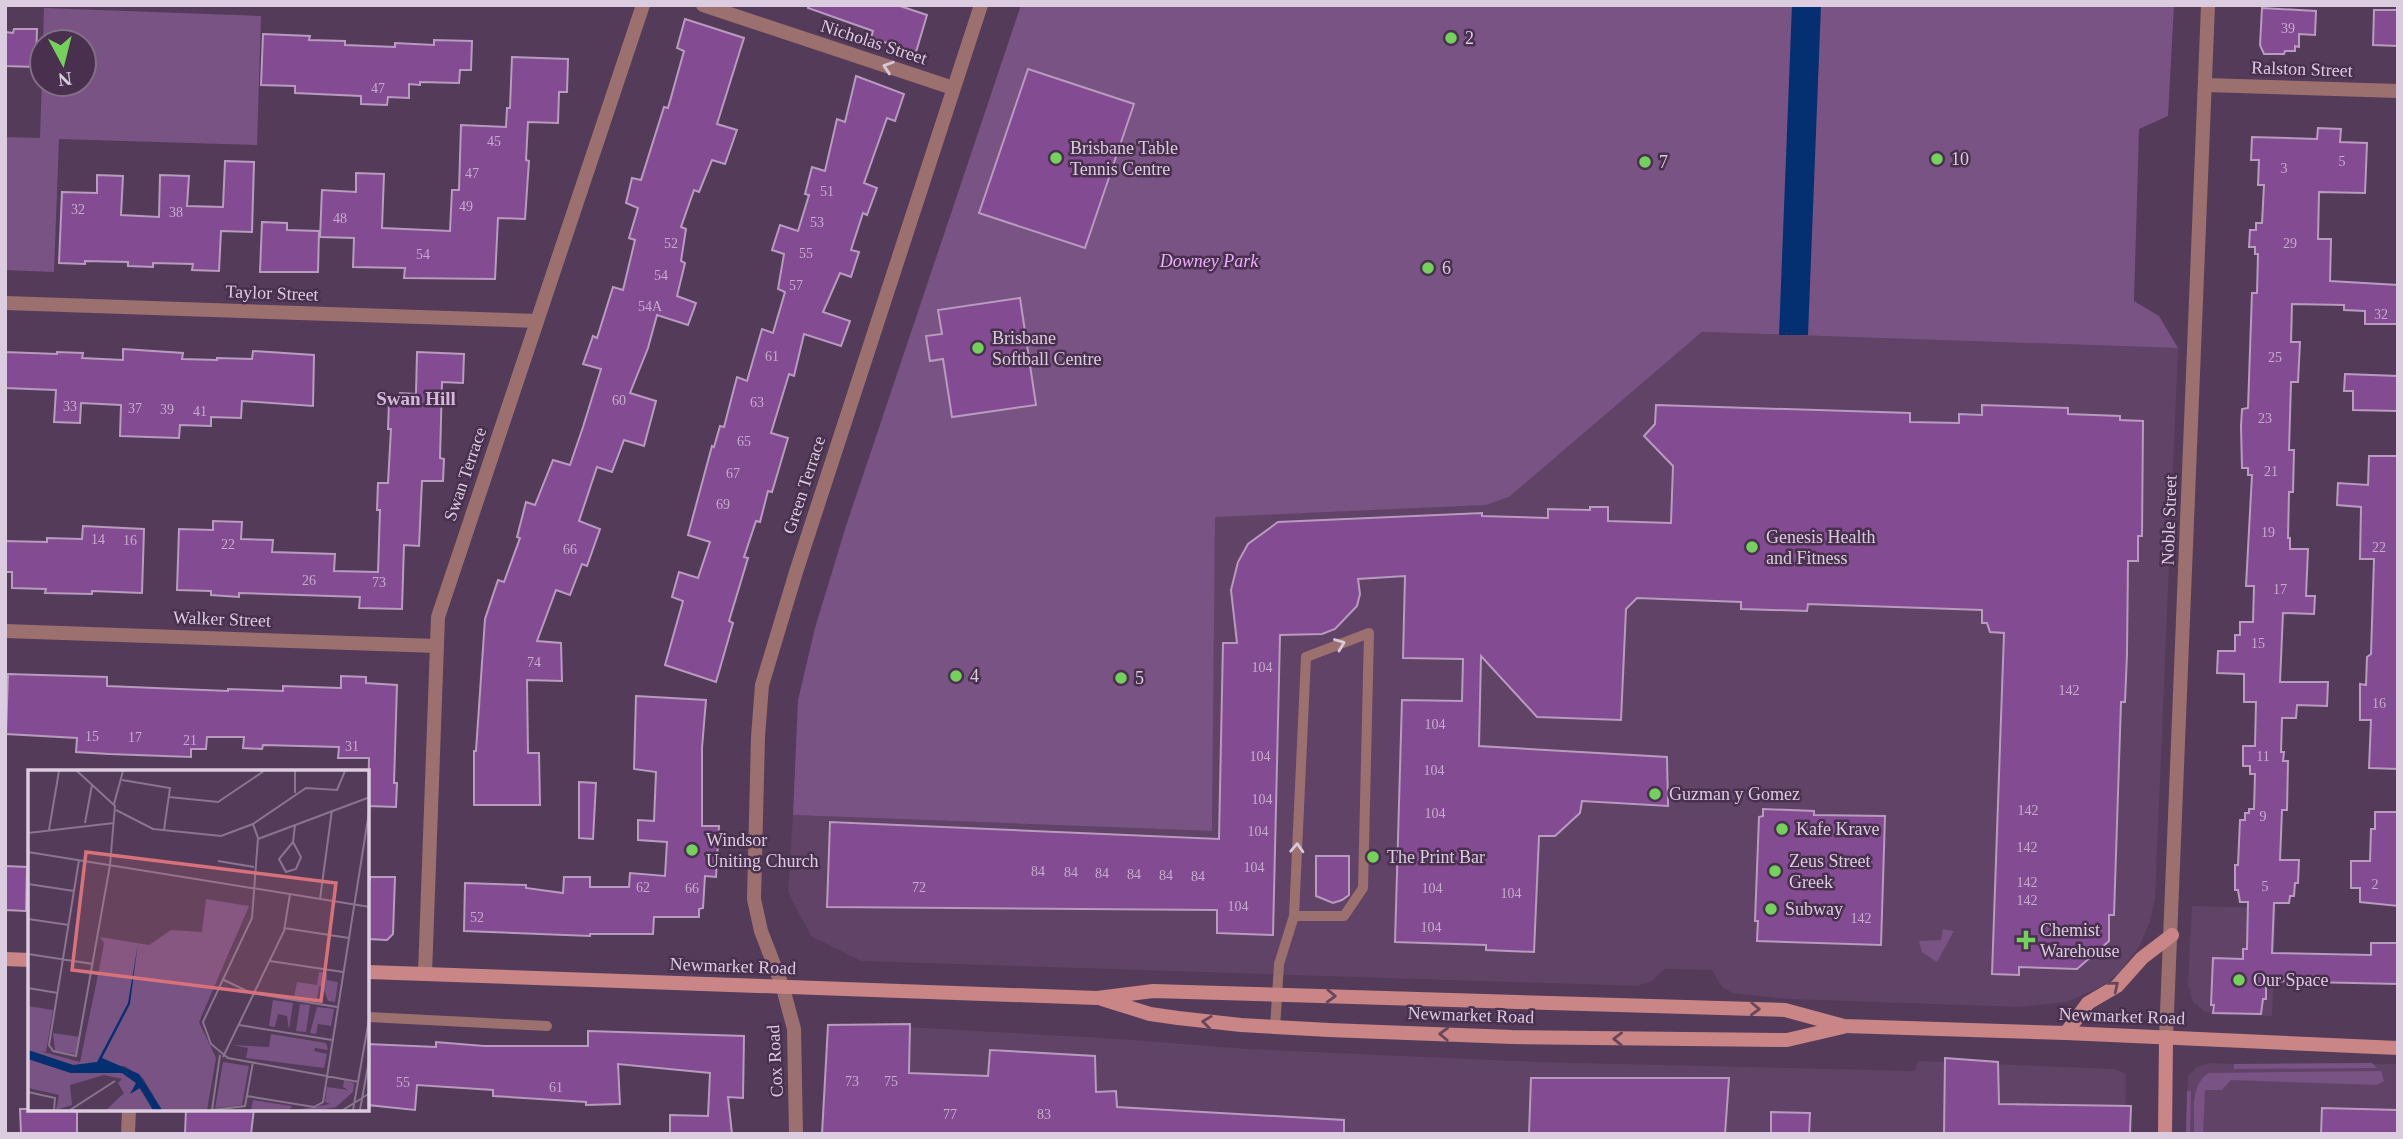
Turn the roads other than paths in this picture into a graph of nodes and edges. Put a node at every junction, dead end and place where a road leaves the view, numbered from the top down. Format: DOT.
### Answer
graph roads {
  1 [pos="643,5"];
  2 [pos="703,5"];
  3 [pos="981,5"];
  4 [pos="2208,5"];
  5 [pos="2205,85"];
  6 [pos="953,88"];
  7 [pos="2398,91"];
  8 [pos="5,303"];
  9 [pos="537,321"];
  10 [pos="5,631"];
  11 [pos="437,646"];
  12 [pos="1294,916"];
  13 [pos="2172,935"];
  14 [pos="5,959"];
  15 [pos="28,960"];
  16 [pos="369,972"];
  17 [pos="425,974"];
  18 [pos="783,988"];
  19 [pos="1277,994"];
  20 [pos="1097,998"];
  21 [pos="369,1017"];
  22 [pos="547,1026"];
  23 [pos="1844,1026"];
  24 [pos="1275,1028"];
  25 [pos="2066,1032"];
  26 [pos="2166,1037"];
  27 [pos="2398,1048"];
  28 [pos="129,1111"];
  29 [pos="128,1134"];
  30 [pos="796,1134"];
  31 [pos="2165,1134"];
  1 -- 9 [label="street, Swan Terrace"];
  6 -- 2 [label="street, Nicholas Street, one-way"];
  3 -- 6 [label="street, Green Terrace"];
  4 -- 5 [label="street, Noble Street"];
  5 -- 7 [label="street, Ralston Street"];
  5 -- 13 [label="street, Noble Street"];
  6 -- 18 [label="street, Green Terrace"];
  8 -- 9 [label="street, Taylor Street"];
  9 -- 11 [label="street, Swan Terrace"];
  10 -- 11 [label="street, Walker Street"];
  11 -- 17 [label="street, Swan Terrace"];
  12 -- 12 [label="lane, one-way"];
  12 -- 19 [label="lane"];
  25 -- 13 [label="main road, one-way"];
  13 -- 26 [label="street, Noble Street"];
  14 -- 15 [label="main road"];
  16 -- 17 [label="main road, Newmarket Road"];
  17 -- 18 [label="main road, Newmarket Road"];
  18 -- 20 [label="main road, Newmarket Road"];
  18 -- 30 [label="street, Cox Road"];
  19 -- 20 [label="main road, Newmarket Road"];
  19 -- 23 [label="main road, Newmarket Road, one-way"];
  19 -- 24 [label="lane"];
  24 -- 20 [label="main road, Newmarket Road, one-way"];
  21 -- 22 [label="lane"];
  23 -- 24 [label="main road, Newmarket Road, one-way"];
  23 -- 25 [label="main road, Newmarket Road"];
  25 -- 26 [label="main road, Newmarket Road"];
  26 -- 27 [label="main road, Newmarket Road"];
  26 -- 31 [label="main road"];
  28 -- 29 [label="street"];
}
